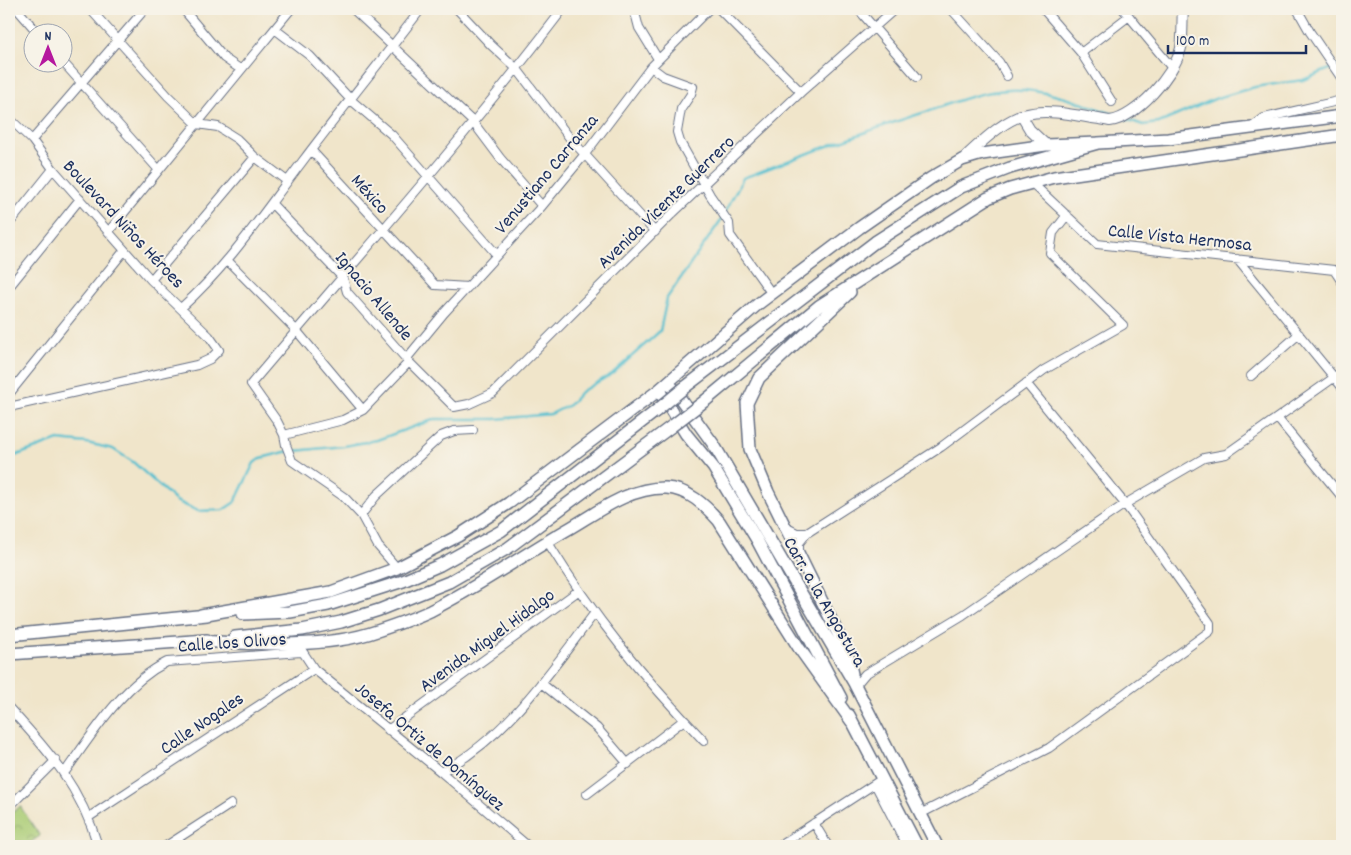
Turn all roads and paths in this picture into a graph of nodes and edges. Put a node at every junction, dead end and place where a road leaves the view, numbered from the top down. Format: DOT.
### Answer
graph roads {
  1 [pos="17,9"];
  2 [pos="90,9"];
  3 [pos="145,9"];
  4 [pos="183,9"];
  5 [pos="291,9"];
  6 [pos="353,9"];
  7 [pos="421,9"];
  8 [pos="457,9"];
  9 [pos="562,9"];
  10 [pos="634,9"];
  11 [pos="708,9"];
  12 [pos="719,9"];
  13 [pos="858,9"];
  14 [pos="895,9"];
  15 [pos="952,9"];
  16 [pos="1043,9"];
  17 [pos="1123,9"];
  18 [pos="1183,9"];
  19 [pos="1298,9"];
  20 [pos="1129,16"];
  21 [pos="28,22"];
  22 [pos="876,27"];
  23 [pos="276,30"];
  24 [pos="120,41"];
  25 [pos="393,46"];
  26 [pos="1081,53"];
  27 [pos="658,60"];
  28 [pos="651,67"];
  29 [pos="1172,68"];
  30 [pos="240,69"];
  31 [pos="517,69"];
  32 [pos="72,72"];
  33 [pos="1007,76"];
  34 [pos="917,77"];
  35 [pos="1342,79"];
  36 [pos="81,82"];
  37 [pos="801,92"];
  38 [pos="351,100"];
  39 [pos="1342,100"];
  40 [pos="1112,102"];
  41 [pos="1021,115"];
  42 [pos="1342,116"];
  43 [pos="9,118"];
  44 [pos="473,122"];
  45 [pos="196,124"];
  46 [pos="1248,130"];
  47 [pos="1342,135"];
  48 [pos="32,140"];
  49 [pos="1098,143"];
  50 [pos="1046,145"];
  51 [pos="311,150"];
  52 [pos="585,154"];
  53 [pos="255,157"];
  54 [pos="962,160"];
  55 [pos="53,169"];
  56 [pos="158,169"];
  57 [pos="428,176"];
  58 [pos="287,181"];
  59 [pos="1032,182"];
  60 [pos="706,184"];
  61 [pos="80,199"];
  62 [pos="272,204"];
  63 [pos="542,206"];
  64 [pos="1067,215"];
  65 [pos="9,224"];
  66 [pos="384,230"];
  67 [pos="109,231"];
  68 [pos="655,232"];
  69 [pos="124,250"];
  70 [pos="497,255"];
  71 [pos="1237,259"];
  72 [pos="227,260"];
  73 [pos="868,275"];
  74 [pos="343,278"];
  75 [pos="151,280"];
  76 [pos="1342,282"];
  77 [pos="9,287"];
  78 [pos="468,287"];
  79 [pos="772,294"];
  80 [pos="181,308"];
  81 [pos="296,330"];
  82 [pos="1299,334"];
  83 [pos="408,360"];
  84 [pos="1342,372"];
  85 [pos="1251,376"];
  86 [pos="1335,377"];
  87 [pos="669,383"];
  88 [pos="1026,383"];
  89 [pos="1342,387"];
  90 [pos="659,390"];
  91 [pos="9,394"];
  92 [pos="9,407"];
  93 [pos="454,407"];
  94 [pos="363,410"];
  95 [pos="1278,419"];
  96 [pos="473,430"];
  97 [pos="284,436"];
  98 [pos="1342,497"];
  99 [pos="1125,504"];
  100 [pos="361,515"];
  101 [pos="785,527"];
  102 [pos="808,532"];
  103 [pos="547,541"];
  104 [pos="799,554"];
  105 [pos="397,568"];
  106 [pos="578,591"];
  107 [pos="594,614"];
  108 [pos="201,615"];
  109 [pos="9,635"];
  110 [pos="200,641"];
  111 [pos="299,648"];
  112 [pos="9,654"];
  113 [pos="314,669"];
  114 [pos="542,683"];
  115 [pos="855,684"];
  116 [pos="9,708"];
  117 [pos="684,720"];
  118 [pos="852,722"];
  119 [pos="388,730"];
  120 [pos="704,741"];
  121 [pos="56,760"];
  122 [pos="628,764"];
  123 [pos="65,772"];
  124 [pos="441,772"];
  125 [pos="878,782"];
  126 [pos="587,794"];
  127 [pos="231,804"];
  128 [pos="9,808"];
  129 [pos="920,814"];
  130 [pos="89,817"];
  131 [pos="814,823"];
  132 [pos="98,846"];
  133 [pos="166,846"];
  134 [pos="528,846"];
  135 [pos="779,846"];
  136 [pos="828,846"];
  137 [pos="907,846"];
  138 [pos="917,846"];
  139 [pos="937,846"];
  1 -- 21 [label="street"];
  2 -- 24 [label="street"];
  3 -- 24 [label="street"];
  4 -- 30 [label="street"];
  5 -- 23 [label="street"];
  6 -- 25 [label="street"];
  7 -- 25 [label="street"];
  8 -- 31 [label="street"];
  9 -- 31 [label="street"];
  10 -- 27 [label="street"];
  11 -- 27 [label="street, Venustiano Carranza"];
  12 -- 37 [label="street"];
  13 -- 22 [label="street"];
  14 -- 22 [label="street, Avenida Vicente Guerrero"];
  15 -- 33 [label="street"];
  16 -- 26 [label="street"];
  17 -- 20 [label="street"];
  18 -- 29 [label="street"];
  19 -- 35 [label="street"];
  20 -- 26 [label="street"];
  20 -- 29 [label="street"];
  22 -- 34 [label="street"];
  22 -- 37 [label="street, Avenida Vicente Guerrero"];
  23 -- 30 [label="street"];
  23 -- 38 [label="street"];
  24 -- 36 [label="street"];
  24 -- 45 [label="street"];
  25 -- 38 [label="street"];
  25 -- 44 [label="street"];
  26 -- 40 [label="street"];
  27 -- 28 [label="street, Venustiano Carranza"];
  28 -- 52 [label="street, Venustiano Carranza"];
  28 -- 60 [label="street"];
  29 -- 41 [label="street"];
  30 -- 45 [label="street"];
  31 -- 44 [label="street"];
  31 -- 52 [label="street"];
  32 -- 36 [label="street"];
  36 -- 48 [label="street"];
  36 -- 56 [label="street"];
  37 -- 60 [label="street, Avenida Vicente Guerrero"];
  38 -- 51 [label="street"];
  38 -- 57 [label="street"];
  39 -- 46 [label="street"];
  41 -- 50 [label="street"];
  41 -- 54 [label="street"];
  42 -- 46 [label="main road"];
  43 -- 48 [label="street, Boulevard Niños Héroes"];
  44 -- 57 [label="street"];
  44 -- 63 [label="street"];
  45 -- 53 [label="street"];
  45 -- 56 [label="street"];
  46 -- 49 [label="main road"];
  47 -- 59 [label="main road"];
  48 -- 55 [label="street, Boulevard Niños Héroes"];
  49 -- 50 [label="main road"];
  49 -- 108 [label="main road, bridge"];
  50 -- 54 [label="main road"];
  51 -- 58 [label="street"];
  51 -- 66 [label="street, México"];
  52 -- 63 [label="street, Venustiano Carranza"];
  52 -- 68 [label="street"];
  53 -- 58 [label="street"];
  53 -- 75 [label="street"];
  54 -- 79 [label="main road"];
  55 -- 61 [label="street, Boulevard Niños Héroes"];
  55 -- 65 [label="street"];
  56 -- 67 [label="street"];
  57 -- 66 [label="street"];
  57 -- 70 [label="street"];
  58 -- 62 [label="street"];
  59 -- 64 [label="street, Calle Vista Hermosa"];
  59 -- 73 [label="main road"];
  60 -- 68 [label="street, Avenida Vicente Guerrero"];
  60 -- 79 [label="street"];
  61 -- 67 [label="street, Boulevard Niños Héroes"];
  61 -- 77 [label="street"];
  62 -- 72 [label="street"];
  62 -- 74 [label="street, Ignacio Allende"];
  63 -- 70 [label="street, Venustiano Carranza"];
  64 -- 71 [label="street, Calle Vista Hermosa"];
  64 -- 88 [label="street"];
  66 -- 74 [label="street"];
  66 -- 78 [label="street, México"];
  67 -- 69 [label="street, Boulevard Niños Héroes"];
  68 -- 93 [label="street, Avenida Vicente Guerrero"];
  69 -- 75 [label="street, Boulevard Niños Héroes"];
  69 -- 91 [label="street"];
  70 -- 78 [label="street, Venustiano Carranza"];
  71 -- 76 [label="street, Calle Vista Hermosa"];
  71 -- 82 [label="street"];
  72 -- 80 [label="street"];
  72 -- 81 [label="street"];
  73 -- 101 [label="main road"];
  73 -- 110 [label="main road, bridge"];
  74 -- 81 [label="street"];
  74 -- 83 [label="street, Ignacio Allende"];
  75 -- 80 [label="street, Boulevard Niños Héroes"];
  78 -- 83 [label="street, Venustiano Carranza"];
  79 -- 87 [label="main road"];
  80 -- 92 [label="street, Boulevard Niños Héroes"];
  81 -- 94 [label="street"];
  81 -- 97 [label="street"];
  82 -- 85 [label="street"];
  82 -- 86 [label="street"];
  83 -- 93 [label="street, Ignacio Allende"];
  83 -- 94 [label="street, Venustiano Carranza"];
  84 -- 86 [label="street"];
  86 -- 89 [label="street"];
  86 -- 95 [label="street"];
  87 -- 90 [label="main road"];
  87 -- 115 [label="main road, Carr. a la Angostura"];
  88 -- 99 [label="street"];
  88 -- 102 [label="street"];
  90 -- 105 [label="main road"];
  90 -- 118 [label="main road, Carr. a la Angostura"];
  94 -- 97 [label="street"];
  95 -- 98 [label="street"];
  95 -- 99 [label="street"];
  96 -- 100 [label="street"];
  97 -- 100 [label="street"];
  99 -- 115 [label="street"];
  99 -- 129 [label="street"];
  100 -- 105 [label="street"];
  101 -- 102 [label="street"];
  101 -- 104 [label="main road"];
  102 -- 104 [label="street"];
  103 -- 106 [label="street"];
  103 -- 111 [label="main road"];
  103 -- 118 [label="main road"];
  104 -- 115 [label="main road"];
  105 -- 108 [label="main road"];
  106 -- 107 [label="street"];
  106 -- 119 [label="street, Avenida Miguel Hidalgo"];
  107 -- 114 [label="street"];
  107 -- 117 [label="street"];
  108 -- 109 [label="main road"];
  110 -- 111 [label="main road"];
  110 -- 112 [label="main road"];
  111 -- 113 [label="street"];
  111 -- 123 [label="street, Calle los Olivos"];
  113 -- 119 [label="street, Josefa Ortiz de Domínguez"];
  113 -- 130 [label="street, Calle Nogales"];
  114 -- 122 [label="street"];
  114 -- 124 [label="street"];
  115 -- 129 [label="main road, Carr. a la Angostura"];
  116 -- 121 [label="street"];
  117 -- 120 [label="street"];
  117 -- 122 [label="street"];
  118 -- 125 [label="main road, Carr. a la Angostura"];
  119 -- 124 [label="street, Josefa Ortiz de Domínguez"];
  121 -- 123 [label="street"];
  121 -- 128 [label="street"];
  122 -- 126 [label="street"];
  123 -- 130 [label="street"];
  124 -- 134 [label="street, Josefa Ortiz de Domínguez"];
  125 -- 131 [label="street"];
  125 -- 137 [label="street"];
  125 -- 138 [label="main road, Carr. a la Angostura"];
  127 -- 133 [label="street"];
  129 -- 139 [label="main road, Carr. a la Angostura"];
  130 -- 132 [label="street"];
  131 -- 135 [label="street"];
  131 -- 136 [label="street"];
}
